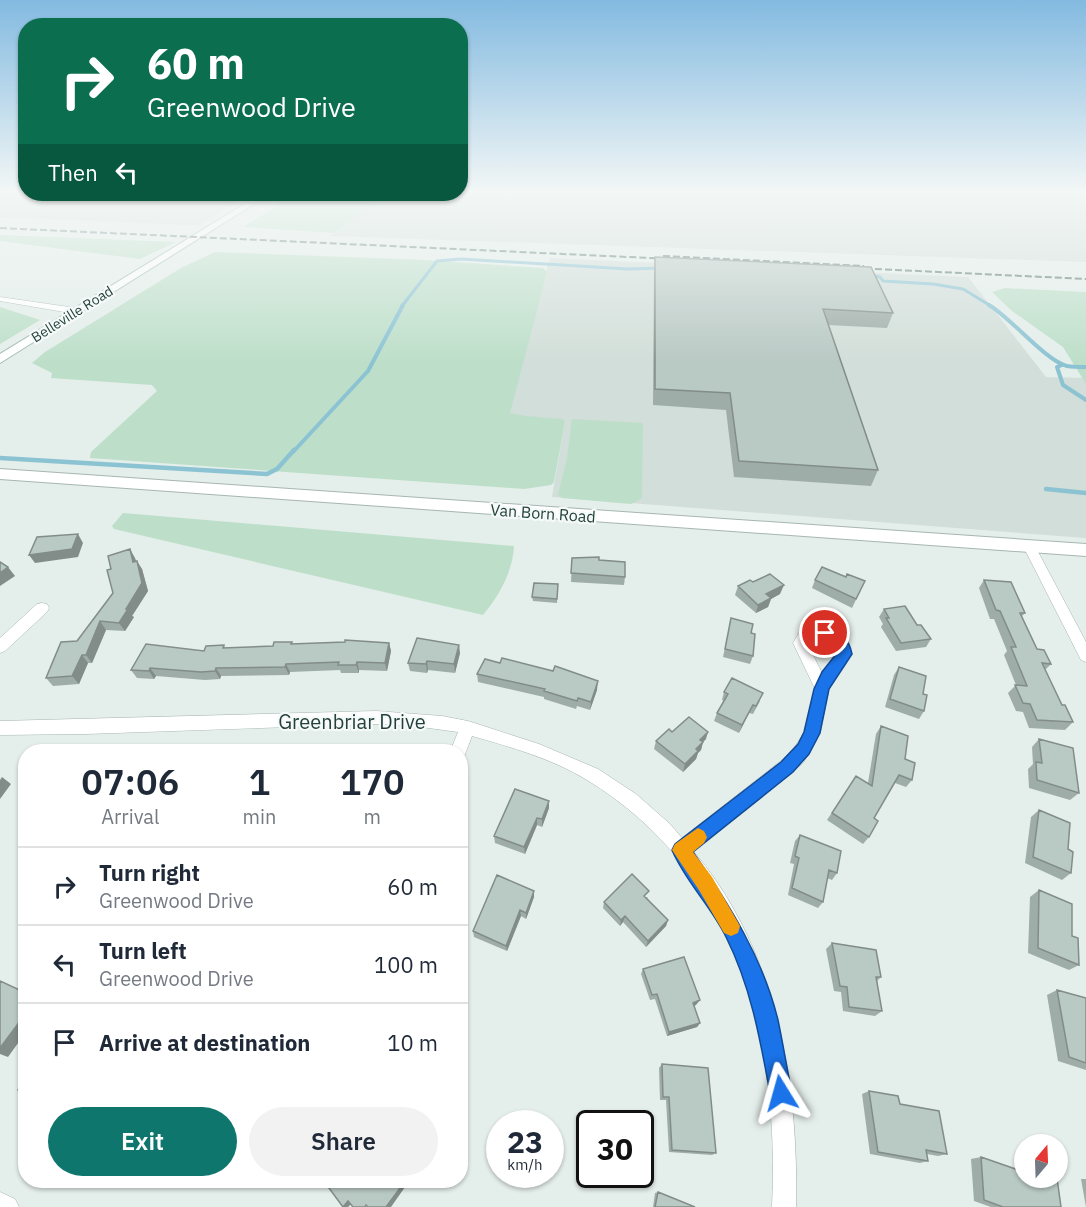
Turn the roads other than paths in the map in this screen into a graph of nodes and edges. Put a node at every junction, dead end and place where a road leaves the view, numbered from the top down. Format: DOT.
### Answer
graph roads {
  1 [pos="176,249"];
  2 [pos="0,298"];
  3 [pos="76,311"];
  4 [pos="0,359"];
  5 [pos="0,474"];
  6 [pos="1029,546"];
  7 [pos="1086,550"];
  8 [pos="42,608"];
  9 [pos="0,647"];
  10 [pos="1086,656"];
  11 [pos="822,689"];
  12 [pos="0,728"];
  13 [pos="468,728"];
  14 [pos="461,744"];
  15 [pos="681,850"];
  16 [pos="0,1203"];
  17 [pos="7,1207"];
  18 [pos="784,1207"];
  1 -- 3 [label="street, Belleville Road"];
  2 -- 3 [label="street"];
  3 -- 4 [label="street, Belleville Road"];
  5 -- 6 [label="street, Van Born Road"];
  6 -- 7 [label="street, Van Born Road"];
  6 -- 10 [label="street"];
  8 -- 9 [label="street"];
  11 -- 15 [label="street"];
  12 -- 13 [label="street, Greenbriar Drive"];
  13 -- 14 [label="street"];
  13 -- 15 [label="street, Greenbriar Drive"];
  15 -- 18 [label="street, Greenbriar Drive"];
  16 -- 17 [label="street"];
}
